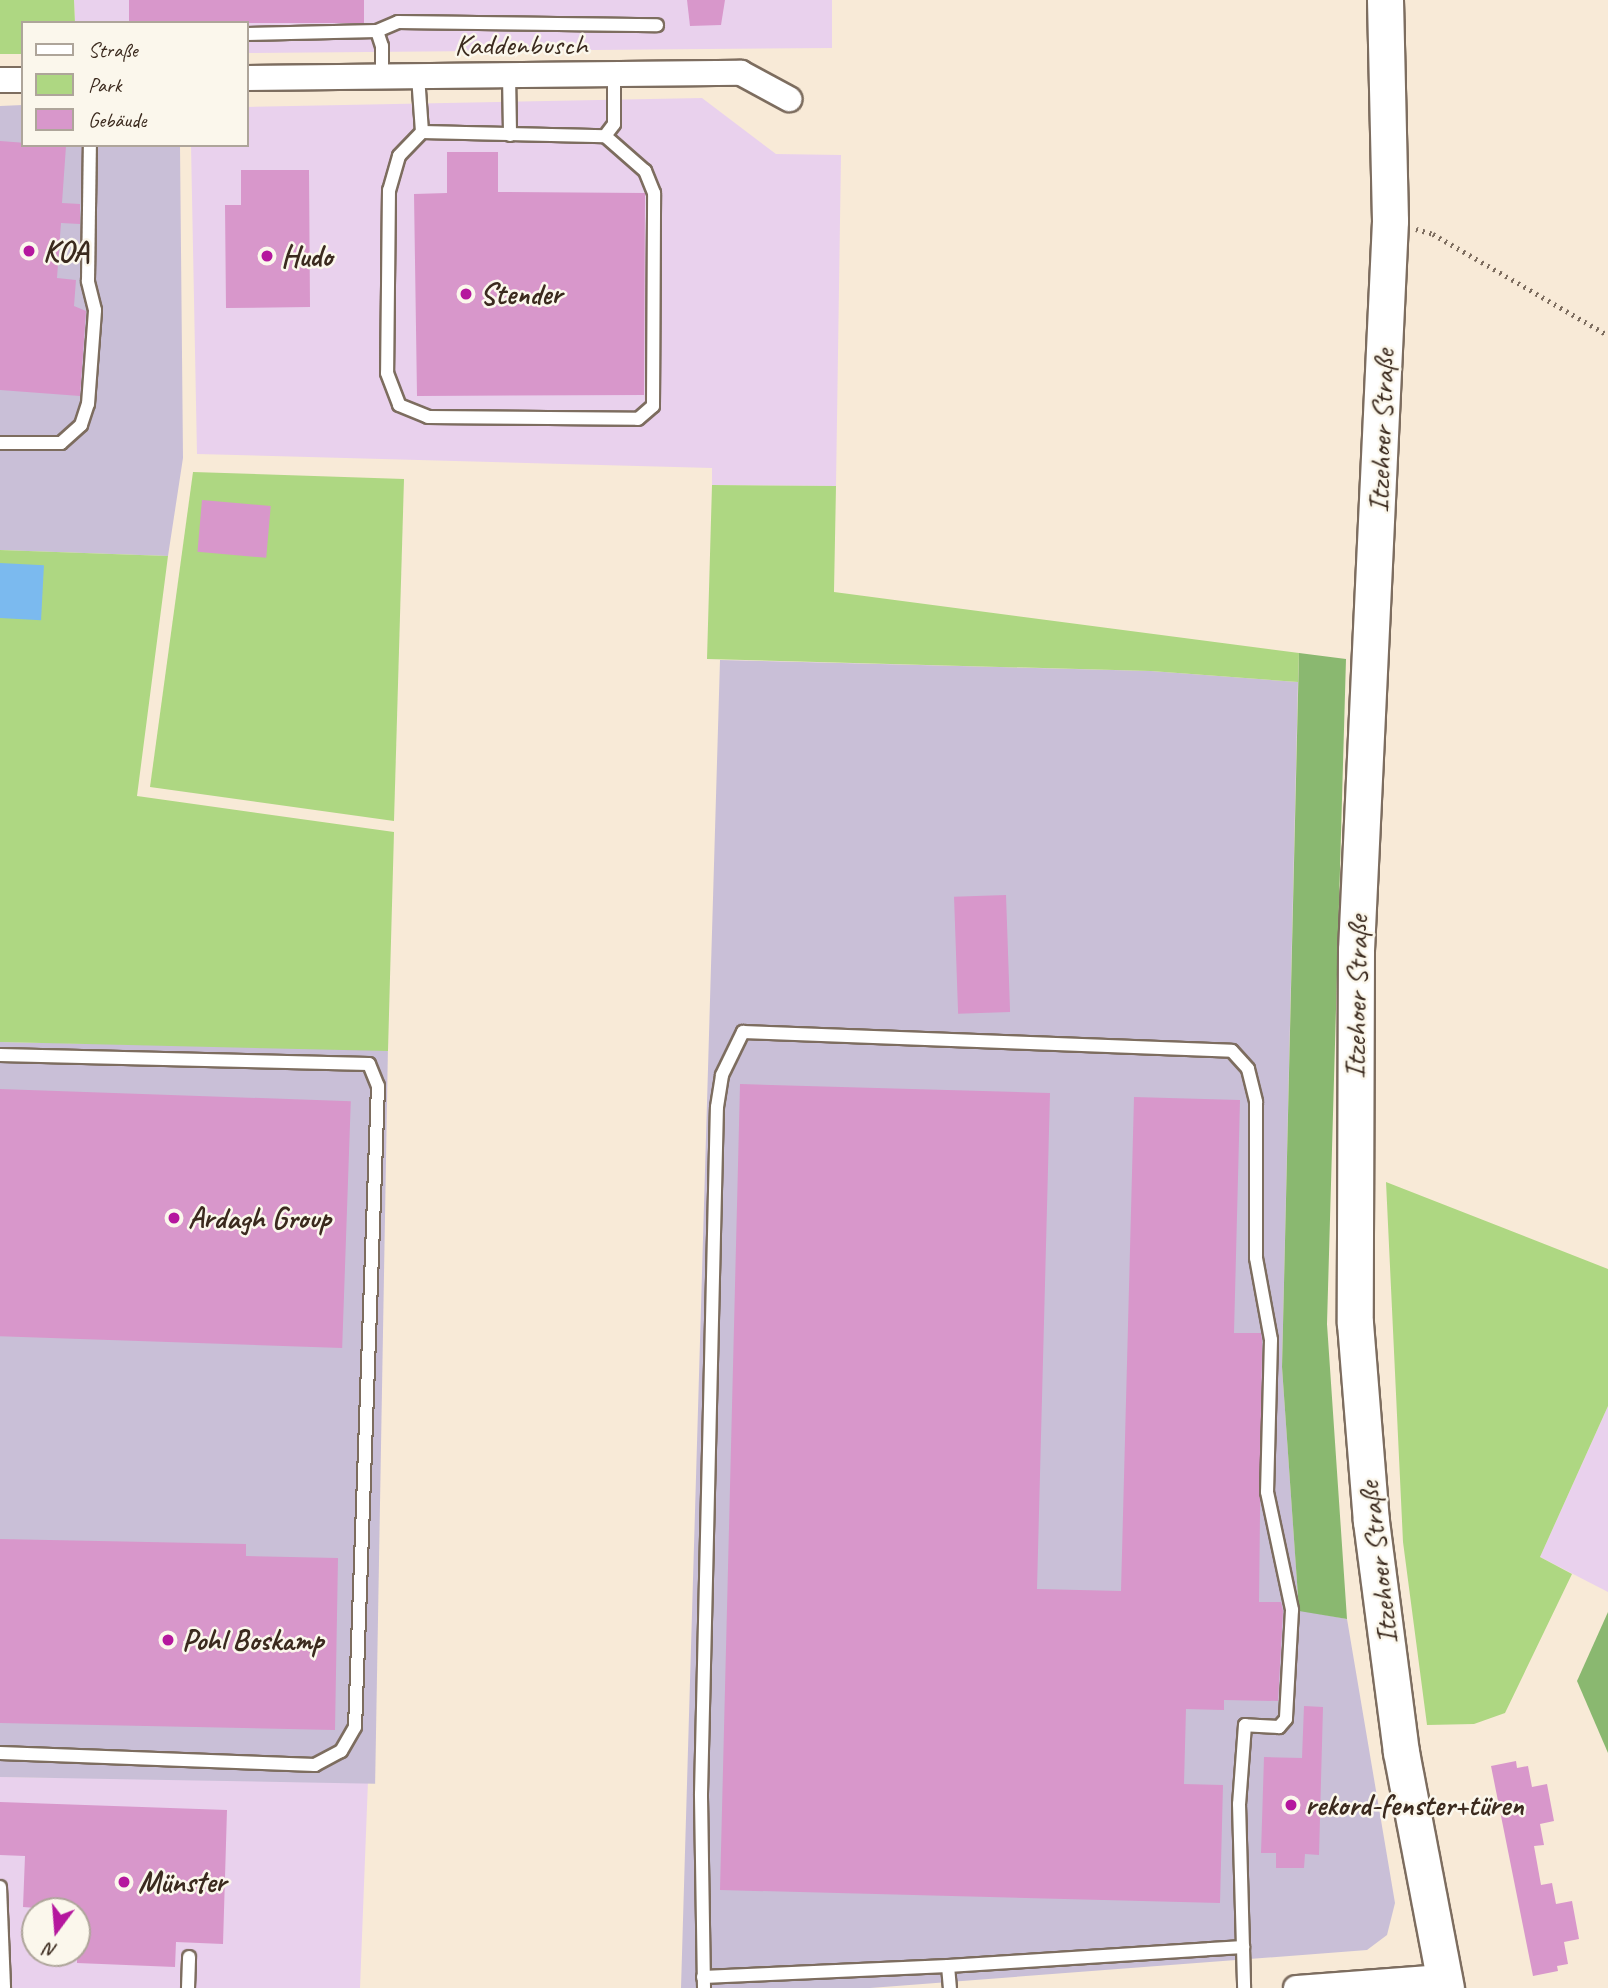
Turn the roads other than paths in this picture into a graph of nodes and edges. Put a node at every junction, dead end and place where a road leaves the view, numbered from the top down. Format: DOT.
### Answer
graph roads {
  1 [pos="1385,0"];
  2 [pos="657,25"];
  3 [pos="377,31"];
  4 [pos="248,34"];
  5 [pos="509,75"];
  6 [pos="614,75"];
  7 [pos="418,76"];
  8 [pos="382,77"];
  9 [pos="248,78"];
  10 [pos="0,80"];
  11 [pos="21,80"];
  12 [pos="789,99"];
  13 [pos="422,132"];
  14 [pos="510,135"];
  15 [pos="605,136"];
  16 [pos="90,147"];
  17 [pos="0,443"];
  18 [pos="0,1055"];
  19 [pos="0,1753"];
  20 [pos="0,1887"];
  21 [pos="1243,1947"];
  22 [pos="188,1957"];
  23 [pos="947,1966"];
  24 [pos="703,1982"];
  25 [pos="1445,1982"];
  26 [pos="4,1988"];
  27 [pos="188,1988"];
  28 [pos="950,1988"];
  29 [pos="1244,1988"];
  30 [pos="1296,1988"];
  1 -- 25 [label="main road, Itzehoer Straße"];
  2 -- 3 [label="lane"];
  3 -- 4 [label="lane"];
  3 -- 8 [label="lane"];
  5 -- 6 [label="street, Kaddenbusch"];
  5 -- 7 [label="street, Kaddenbusch"];
  5 -- 14 [label="lane"];
  6 -- 12 [label="street, Kaddenbusch"];
  6 -- 15 [label="lane"];
  7 -- 8 [label="street, Kaddenbusch"];
  7 -- 13 [label="lane"];
  8 -- 9 [label="street, Kaddenbusch"];
  10 -- 11 [label="street"];
  13 -- 14 [label="lane"];
  13 -- 15 [label="lane"];
  14 -- 15 [label="lane"];
  16 -- 17 [label="lane"];
  18 -- 19 [label="lane"];
  20 -- 26 [label="lane"];
  21 -- 23 [label="lane"];
  21 -- 24 [label="lane"];
  21 -- 29 [label="lane"];
  22 -- 27 [label="lane"];
  23 -- 24 [label="lane"];
  23 -- 28 [label="lane"];
  25 -- 30 [label="street"];
}
